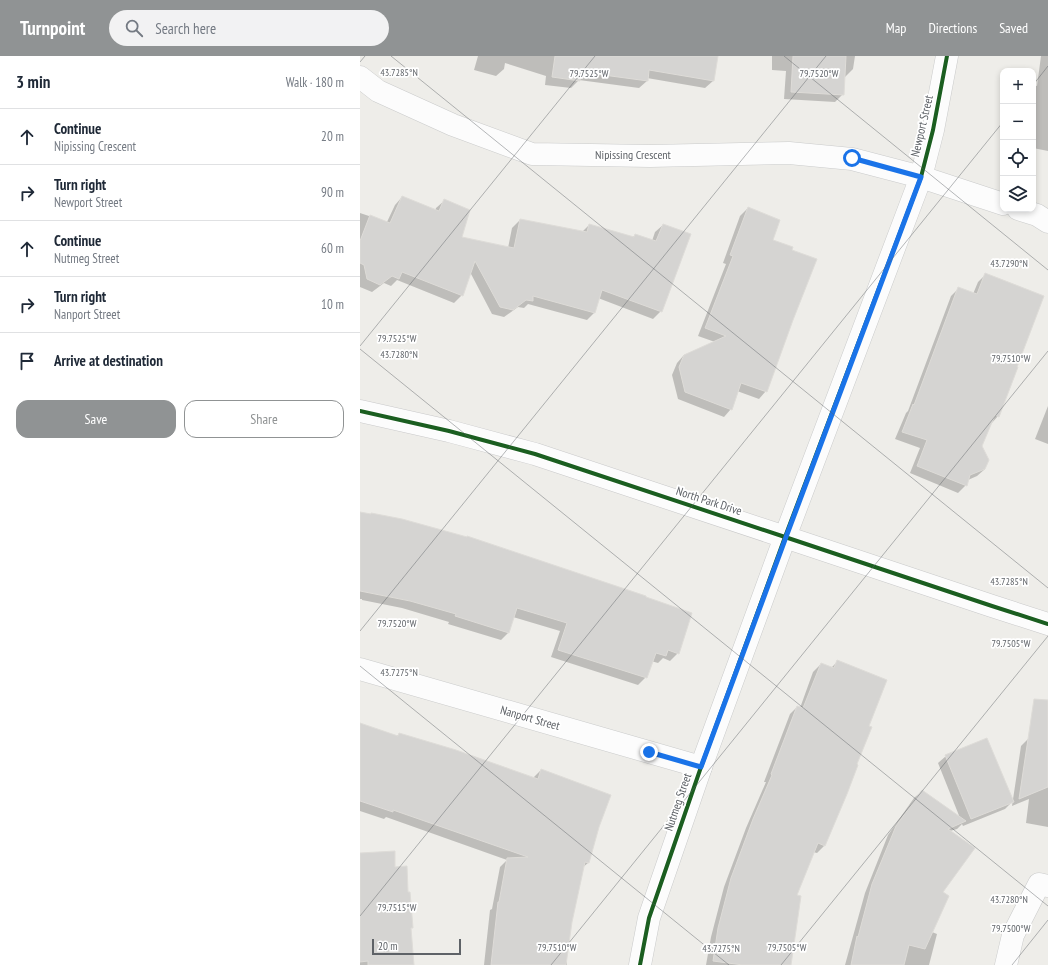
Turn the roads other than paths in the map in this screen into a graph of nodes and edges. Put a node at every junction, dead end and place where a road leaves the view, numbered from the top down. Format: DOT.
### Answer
graph roads {
  1 [pos="947,56"];
  2 [pos="360,78"];
  3 [pos="921,177"];
  4 [pos="1000,203"];
  5 [pos="1028,212"];
  6 [pos="1048,222"];
  7 [pos="360,411"];
  8 [pos="786,537"];
  9 [pos="1048,624"];
  10 [pos="360,669"];
  11 [pos="701,767"];
  12 [pos="1048,886"];
  13 [pos="640,965"];
  14 [pos="1006,965"];
  1 -- 3 [label="street, Newport Street"];
  2 -- 3 [label="street, Nipissing Crescent"];
  3 -- 4 [label="street, Nipissing Crescent"];
  3 -- 8 [label="street, Newport Street"];
  5 -- 6 [label="street"];
  7 -- 8 [label="street, North Park Drive"];
  8 -- 9 [label="street, North Park Drive"];
  8 -- 11 [label="street, Nutmeg Street"];
  10 -- 11 [label="street, Nanport Street"];
  11 -- 13 [label="street, Nutmeg Street"];
  12 -- 14 [label="street"];
}
